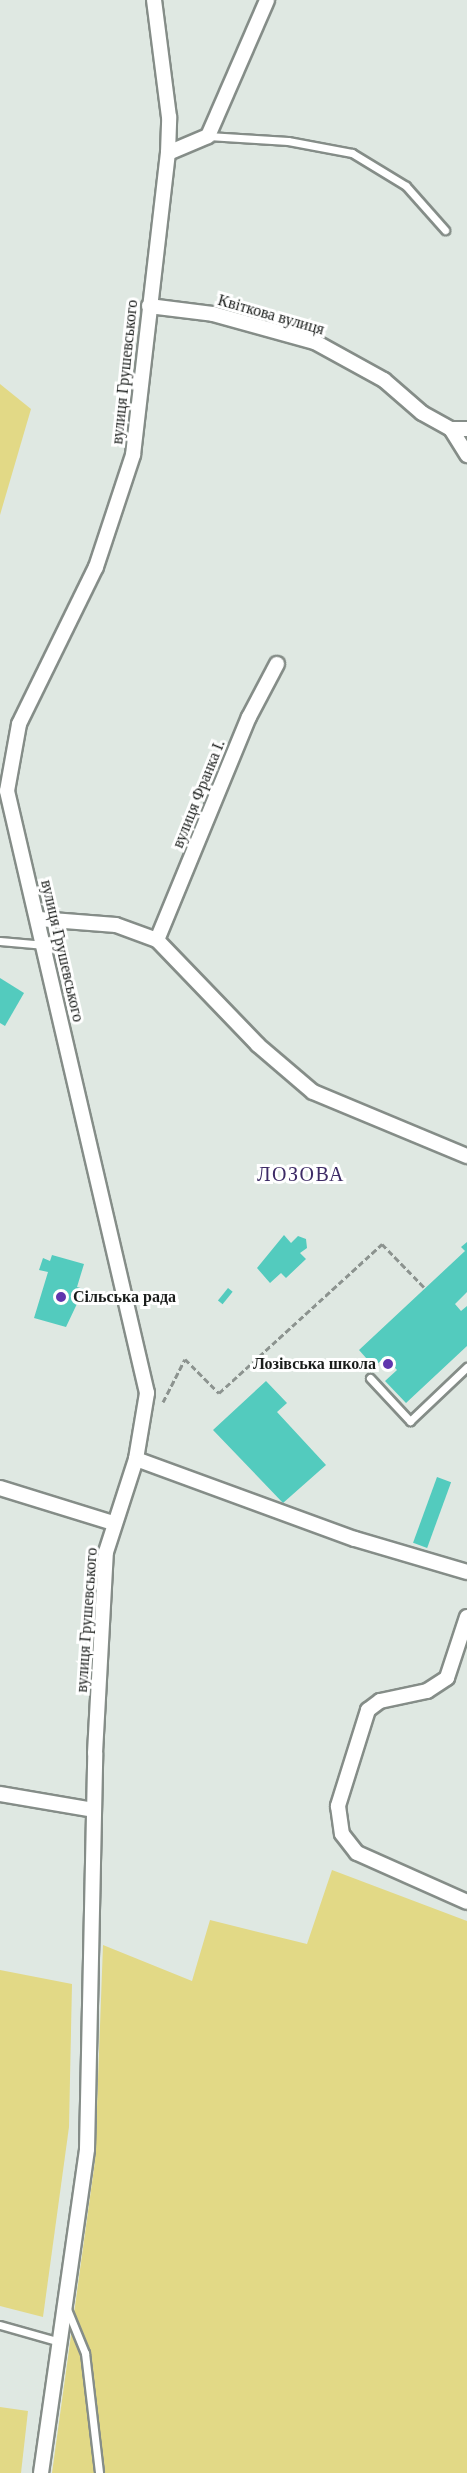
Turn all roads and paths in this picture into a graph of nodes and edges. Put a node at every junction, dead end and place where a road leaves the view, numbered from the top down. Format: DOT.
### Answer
graph roads {
  1 [pos="154,0"];
  2 [pos="267,0"];
  3 [pos="208,136"];
  4 [pos="168,153"];
  5 [pos="445,230"];
  6 [pos="149,306"];
  7 [pos="451,429"];
  8 [pos="467,429"];
  9 [pos="467,454"];
  10 [pos="277,664"];
  11 [pos="3,791"];
  12 [pos="39,919"];
  13 [pos="157,940"];
  14 [pos="0,941"];
  15 [pos="45,945"];
  16 [pos="467,1156"];
  17 [pos="423,1287"];
  18 [pos="185,1359"];
  19 [pos="467,1367"];
  20 [pos="370,1378"];
  21 [pos="136,1459"];
  22 [pos="0,1488"];
  23 [pos="113,1523"];
  24 [pos="467,1572"];
  25 [pos="467,1617"];
  26 [pos="0,1794"];
  27 [pos="94,1810"];
  28 [pos="467,1902"];
  29 [pos="65,2303"];
  30 [pos="0,2325"];
  31 [pos="60,2342"];
  32 [pos="41,2473"];
  33 [pos="99,2473"];
  1 -- 4 [label="street, вулиця Грушевського"];
  2 -- 3 [label="street"];
  3 -- 4 [label="street"];
  3 -- 5 [label="lane"];
  4 -- 6 [label="street, вулиця Грушевського"];
  6 -- 7 [label="street, Квіткова вулиця"];
  6 -- 11 [label="street, вулиця Грушевського"];
  7 -- 8 [label="street, Квіткова вулиця"];
  7 -- 9 [label="street"];
  10 -- 13 [label="street, вулиця Франка І."];
  11 -- 12 [label="street, вулиця Грушевського"];
  12 -- 13 [label="street"];
  12 -- 15 [label="street, вулиця Грушевського"];
  13 -- 16 [label="street"];
  14 -- 15 [label="lane"];
  15 -- 21 [label="street, вулиця Грушевського"];
  17 -- 18 [label="path"];
  19 -- 20 [label="lane"];
  21 -- 23 [label="street, вулиця Грушевського"];
  21 -- 24 [label="street"];
  22 -- 23 [label="street"];
  23 -- 27 [label="street, вулиця Грушевського"];
  25 -- 28 [label="street"];
  26 -- 27 [label="street"];
  27 -- 29 [label="street, вулиця Грушевського"];
  29 -- 31 [label="street, вулиця Грушевського"];
  29 -- 33 [label="lane"];
  30 -- 31 [label="lane"];
  31 -- 32 [label="street, вулиця Грушевського"];
}
